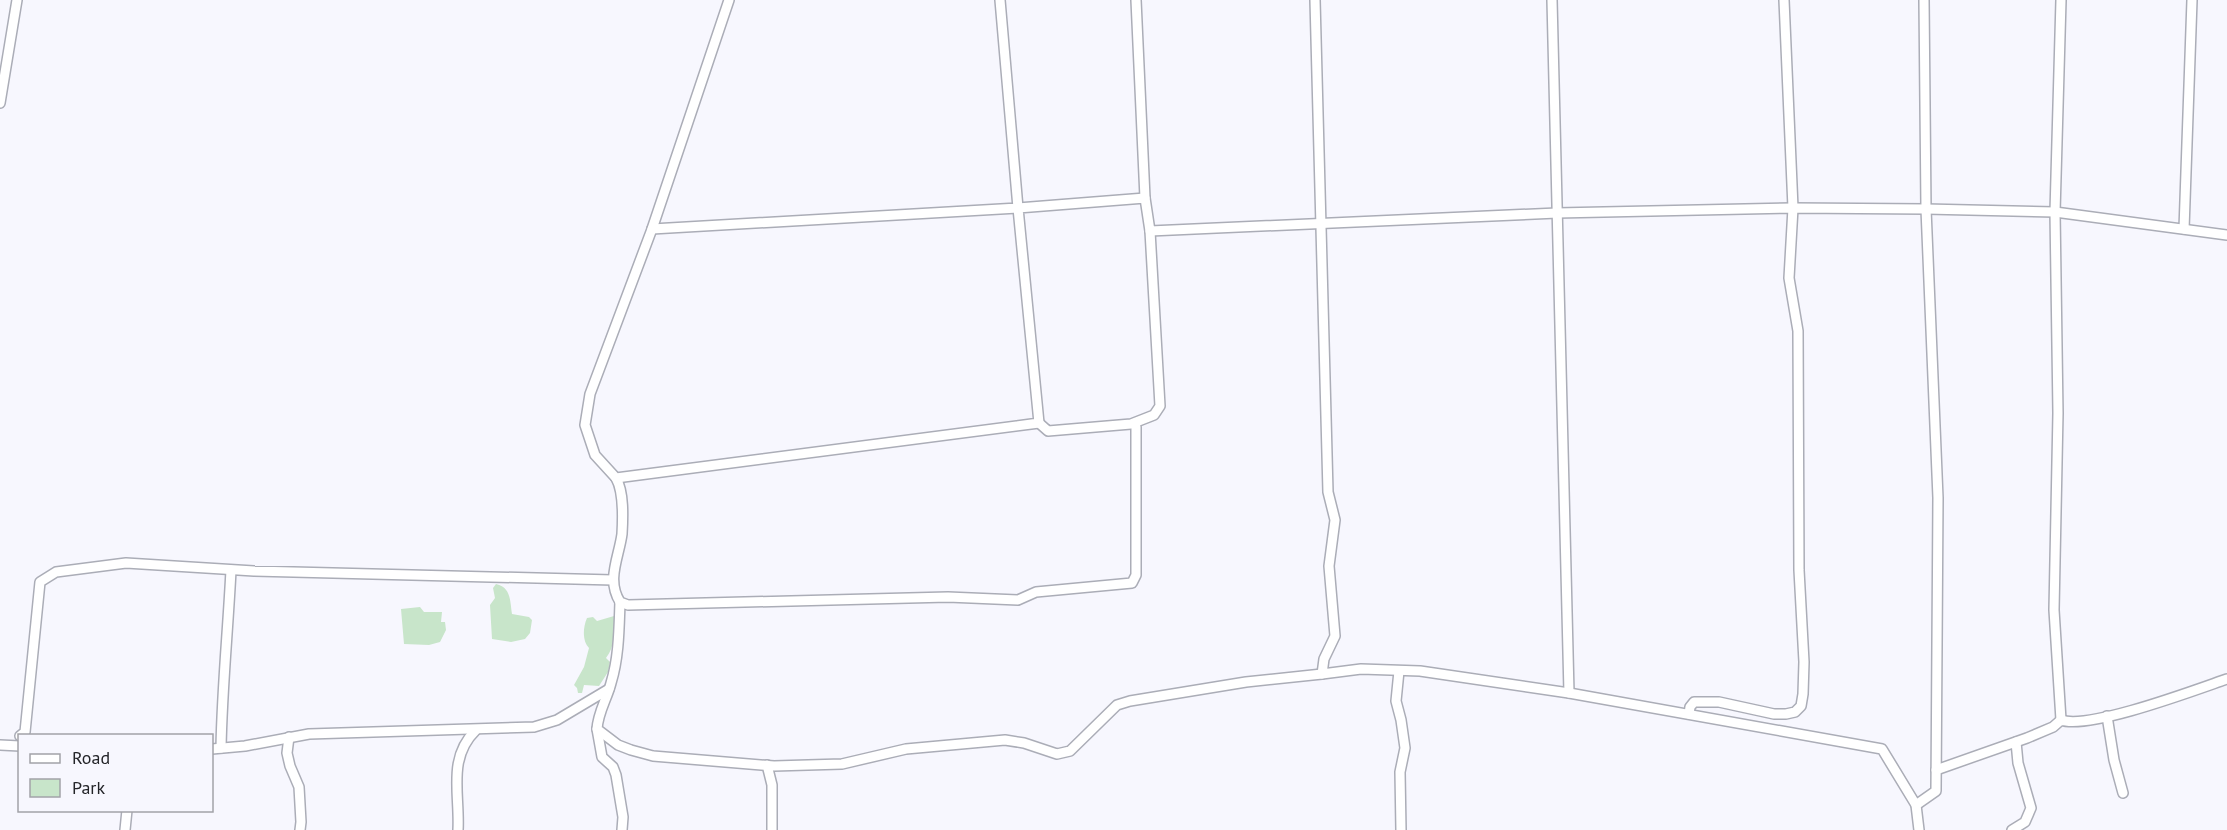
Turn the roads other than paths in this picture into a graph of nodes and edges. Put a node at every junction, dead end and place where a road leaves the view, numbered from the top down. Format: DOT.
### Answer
graph roads {
  1 [pos="17,0"];
  2 [pos="729,0"];
  3 [pos="1000,0"];
  4 [pos="1136,0"];
  5 [pos="1315,0"];
  6 [pos="1552,0"];
  7 [pos="1784,0"];
  8 [pos="1924,0"];
  9 [pos="2061,0"];
  10 [pos="2192,0"];
  11 [pos="0,103"];
  12 [pos="1144,198"];
  13 [pos="1018,208"];
  14 [pos="1793,208"];
  15 [pos="1926,209"];
  16 [pos="2055,212"];
  17 [pos="1557,213"];
  18 [pos="1322,223"];
  19 [pos="652,229"];
  20 [pos="2184,229"];
  21 [pos="1150,231"];
  22 [pos="2227,235"];
  23 [pos="1039,423"];
  24 [pos="1136,427"];
  25 [pos="616,478"];
  26 [pos="231,570"];
  27 [pos="613,580"];
  28 [pos="620,602"];
  29 [pos="1399,671"];
  30 [pos="1322,674"];
  31 [pos="2227,679"];
  32 [pos="609,689"];
  33 [pos="1569,693"];
  34 [pos="1689,714"];
  35 [pos="2107,716"];
  36 [pos="2061,720"];
  37 [pos="597,729"];
  38 [pos="476,730"];
  39 [pos="22,734"];
  40 [pos="18,737"];
  41 [pos="289,737"];
  42 [pos="2016,742"];
  43 [pos="2,746"];
  44 [pos="18,746"];
  45 [pos="216,749"];
  46 [pos="767,765"];
  47 [pos="1936,770"];
  48 [pos="2123,792"];
  49 [pos="1916,805"];
  50 [pos="127,812"];
  51 [pos="125,830"];
  52 [pos="300,830"];
  53 [pos="458,830"];
  54 [pos="622,830"];
  55 [pos="772,830"];
  56 [pos="1401,830"];
  57 [pos="1919,830"];
  58 [pos="2012,830"];
  1 -- 11 [label="street"];
  2 -- 19 [label="street"];
  3 -- 13 [label="street"];
  4 -- 12 [label="street"];
  5 -- 18 [label="street"];
  6 -- 17 [label="street"];
  7 -- 14 [label="street"];
  8 -- 15 [label="street"];
  9 -- 16 [label="street"];
  10 -- 20 [label="street"];
  12 -- 13 [label="street"];
  12 -- 21 [label="street"];
  13 -- 19 [label="street"];
  13 -- 23 [label="street"];
  14 -- 15 [label="street"];
  14 -- 17 [label="street"];
  14 -- 34 [label="street"];
  15 -- 16 [label="street"];
  15 -- 47 [label="street"];
  16 -- 20 [label="street"];
  16 -- 36 [label="street"];
  17 -- 18 [label="street"];
  17 -- 33 [label="street"];
  18 -- 21 [label="street"];
  18 -- 30 [label="street"];
  19 -- 25 [label="street"];
  20 -- 22 [label="street"];
  21 -- 23 [label="street"];
  23 -- 25 [label="street"];
  24 -- 28 [label="street"];
  25 -- 27 [label="street"];
  26 -- 27 [label="street"];
  26 -- 39 [label="street"];
  26 -- 45 [label="street"];
  27 -- 28 [label="street"];
  28 -- 32 [label="street"];
  29 -- 30 [label="street"];
  29 -- 33 [label="street"];
  29 -- 56 [label="street"];
  30 -- 46 [label="street"];
  31 -- 35 [label="street"];
  32 -- 37 [label="street"];
  32 -- 38 [label="street"];
  33 -- 34 [label="street"];
  34 -- 49 [label="street"];
  35 -- 36 [label="street"];
  35 -- 48 [label="street"];
  36 -- 42 [label="street"];
  37 -- 46 [label="street"];
  37 -- 54 [label="street"];
  38 -- 41 [label="street"];
  38 -- 53 [label="street"];
  40 -- 43 [label="street"];
  41 -- 45 [label="street"];
  41 -- 52 [label="street"];
  42 -- 47 [label="street"];
  42 -- 58 [label="street"];
  43 -- 44 [label="street"];
  46 -- 55 [label="street"];
  47 -- 49 [label="street"];
  49 -- 57 [label="street"];
  50 -- 51 [label="street"];
}
